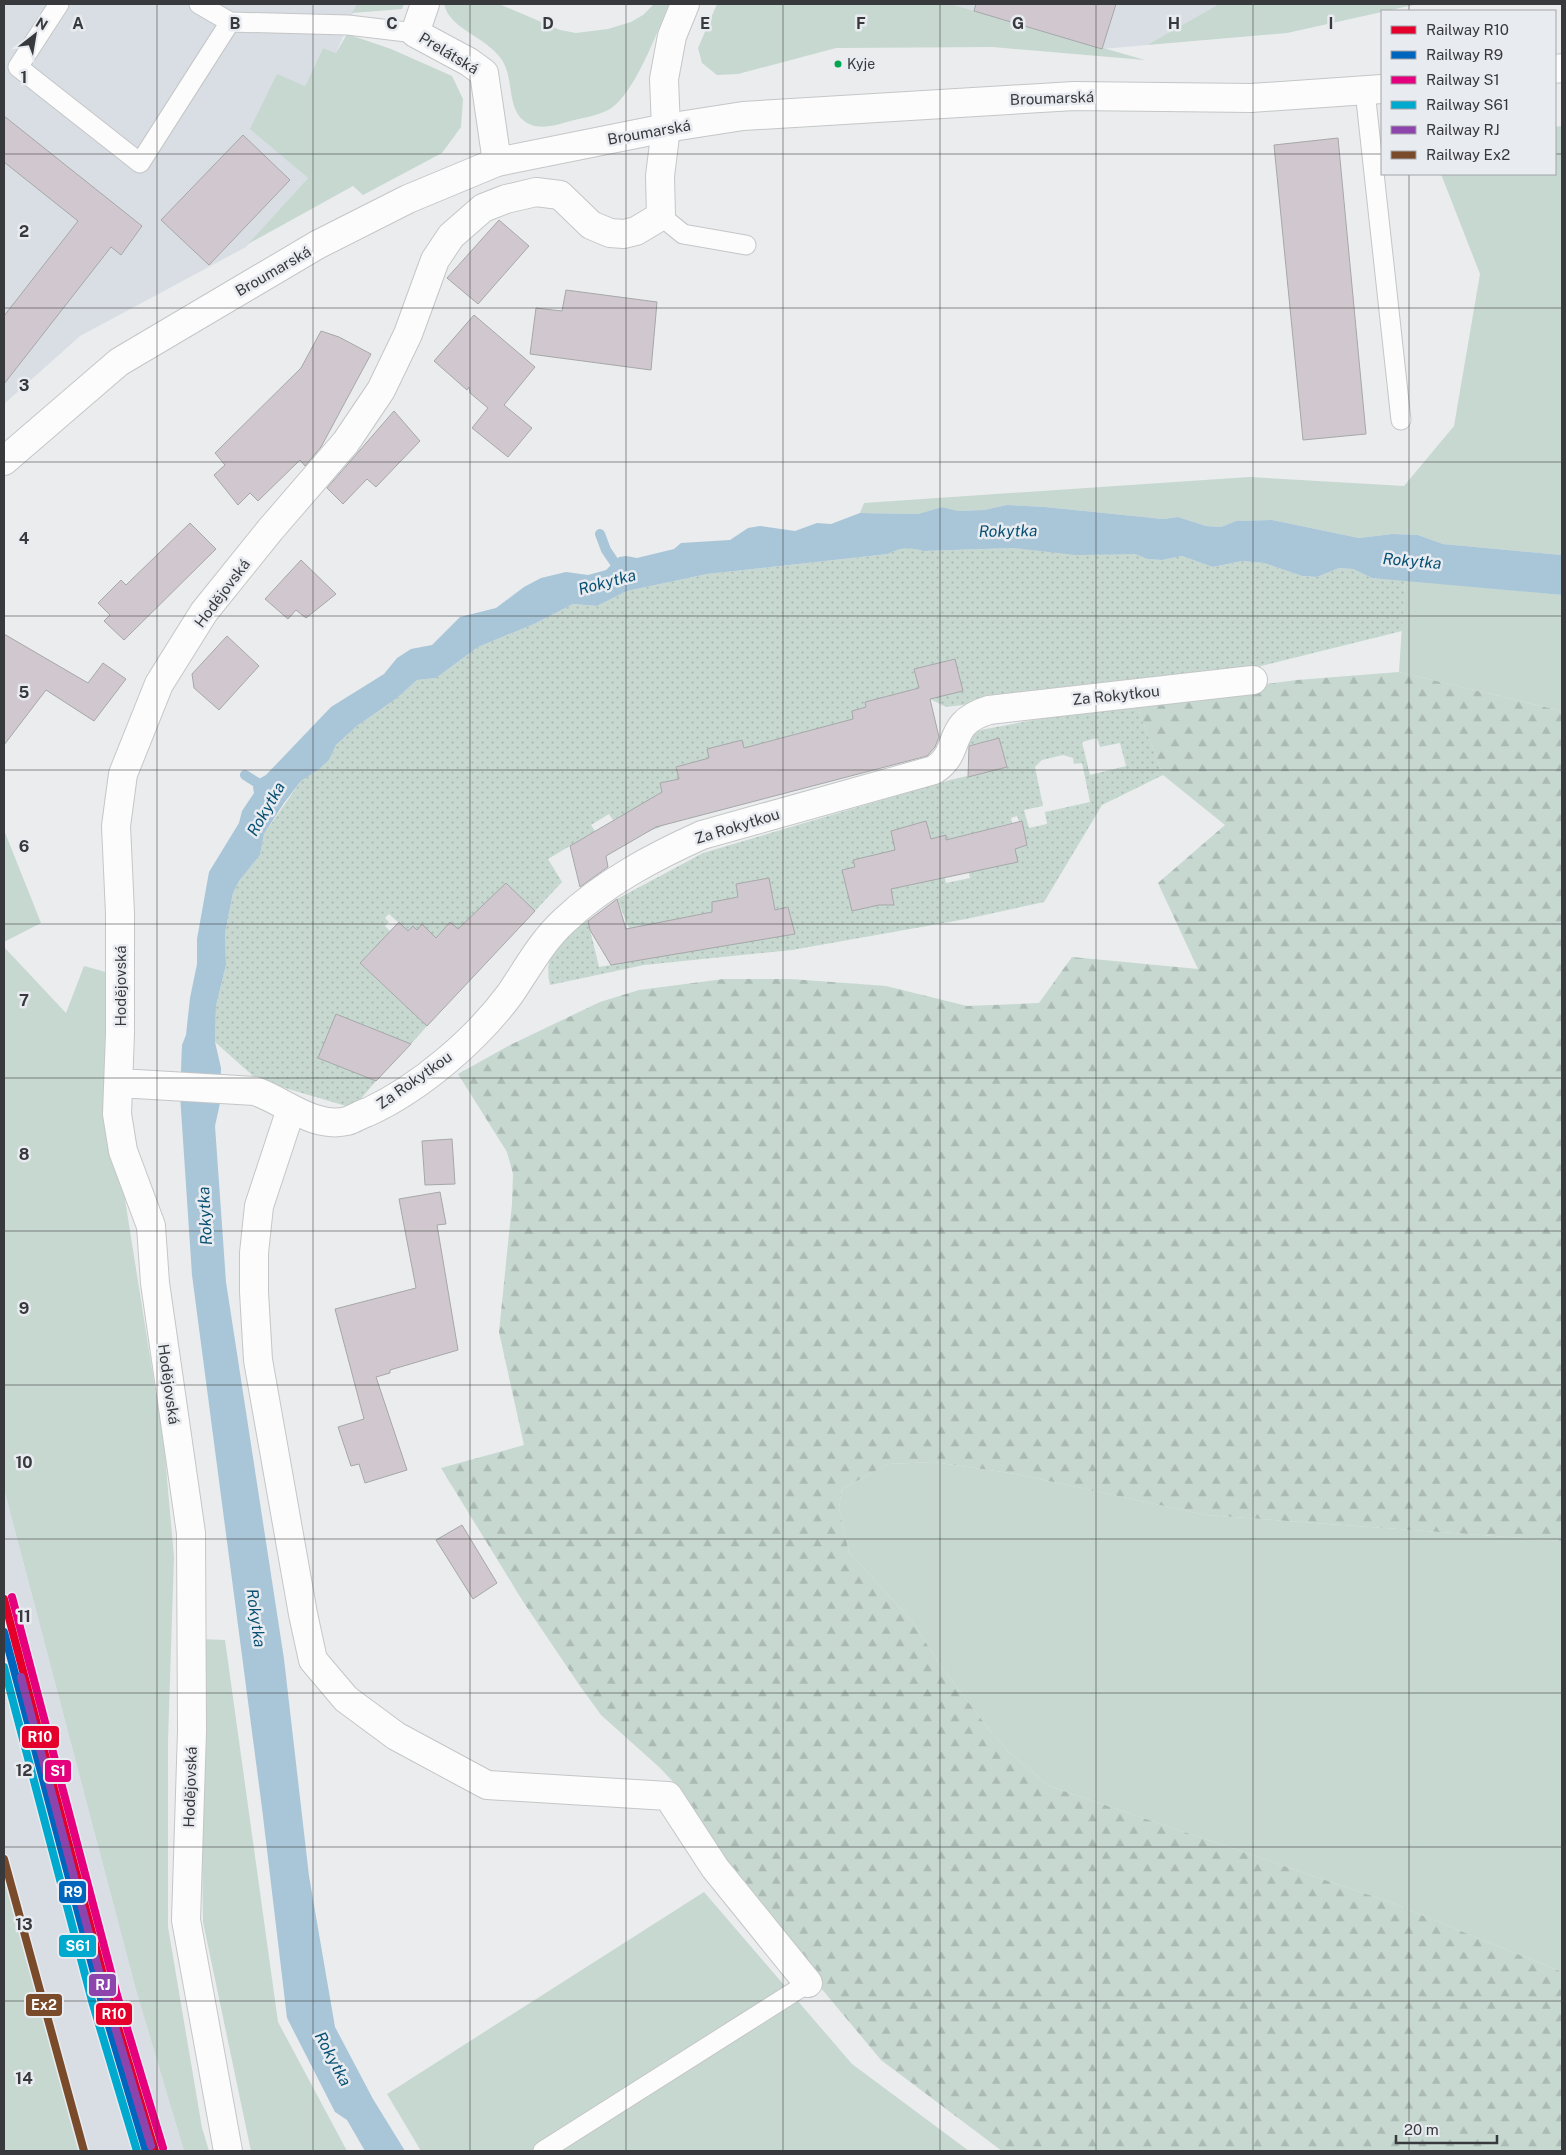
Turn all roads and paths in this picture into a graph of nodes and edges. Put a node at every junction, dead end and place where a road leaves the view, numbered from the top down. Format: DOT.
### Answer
graph roads {
  1 [pos="59,4"];
  2 [pos="199,4"];
  3 [pos="425,4"];
  4 [pos="685,4"];
  5 [pos="230,22"];
  6 [pos="415,34"];
  7 [pos="1374,90"];
  8 [pos="666,128"];
  9 [pos="497,162"];
  10 [pos="661,216"];
  11 [pos="746,245"];
  12 [pos="1401,420"];
  13 [pos="4,460"];
  14 [pos="1253,680"];
  15 [pos="119,1083"];
  16 [pos="291,1109"];
  17 [pos="808,1983"];
  18 [pos="228,2151"];
  19 [pos="544,2151"];
  1 -- 5 [label="lane"];
  2 -- 5 [label="lane"];
  3 -- 6 [label="street, Prelátská"];
  4 -- 8 [label="street"];
  5 -- 6 [label="lane"];
  6 -- 9 [label="street, Prelátská"];
  7 -- 8 [label="street, Broumarská"];
  7 -- 12 [label="lane"];
  8 -- 9 [label="street, Broumarská"];
  8 -- 10 [label="street"];
  9 -- 13 [label="street, Broumarská"];
  10 -- 11 [label="lane"];
  10 -- 15 [label="street, Hodějovská"];
  14 -- 16 [label="street, Za Rokytkou"];
  15 -- 16 [label="street, Za Rokytkou"];
  15 -- 18 [label="street, Hodějovská"];
  16 -- 17 [label="street"];
  17 -- 19 [label="lane"];
}
